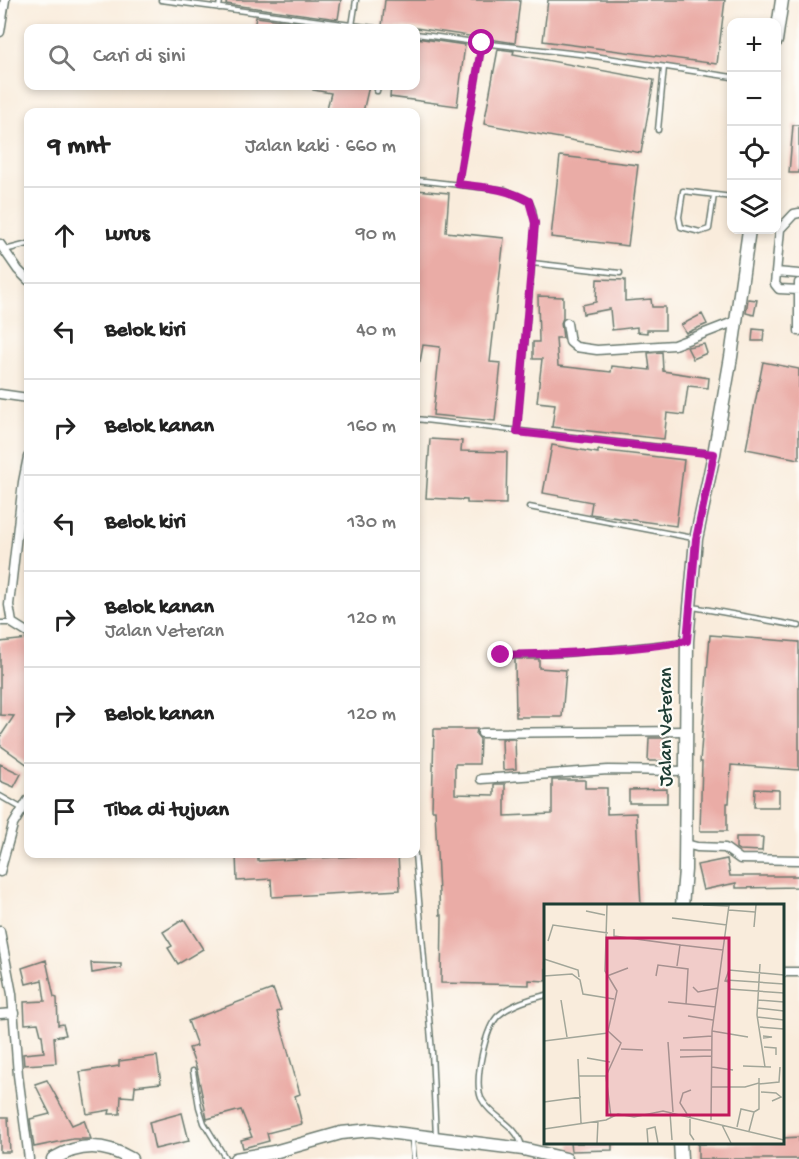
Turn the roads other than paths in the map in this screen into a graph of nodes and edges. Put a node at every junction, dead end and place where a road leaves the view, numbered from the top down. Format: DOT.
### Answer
graph roads {
  1 [pos="5,0"];
  2 [pos="161,0"];
  3 [pos="220,0"];
  4 [pos="356,0"];
  5 [pos="782,0"];
  6 [pos="219,8"];
  7 [pos="780,18"];
  8 [pos="337,24"];
  9 [pos="352,24"];
  10 [pos="0,32"];
  11 [pos="420,35"];
  12 [pos="482,43"];
  13 [pos="664,67"];
  14 [pos="727,76"];
  15 [pos="658,130"];
  16 [pos="420,180"];
  17 [pos="458,184"];
  18 [pos="714,195"];
  19 [pos="727,196"];
  20 [pos="799,213"];
  21 [pos="748,234"];
  22 [pos="24,244"];
  23 [pos="2,247"];
  24 [pos="532,263"];
  25 [pos="776,272"];
  26 [pos="620,273"];
  27 [pos="799,274"];
  28 [pos="24,276"];
  29 [pos="799,283"];
  30 [pos="799,290"];
  31 [pos="736,321"];
  32 [pos="567,323"];
  33 [pos="799,331"];
  34 [pos="0,394"];
  35 [pos="24,397"];
  36 [pos="420,420"];
  37 [pos="517,432"];
  38 [pos="714,454"];
  39 [pos="24,477"];
  40 [pos="529,507"];
  41 [pos="696,539"];
  42 [pos="4,605"];
  43 [pos="689,606"];
  44 [pos="0,623"];
  45 [pos="12,623"];
  46 [pos="799,626"];
  47 [pos="24,630"];
  48 [pos="687,641"];
  49 [pos="501,655"];
  50 [pos="687,731"];
  51 [pos="482,733"];
  52 [pos="687,771"];
  53 [pos="481,779"];
  54 [pos="0,796"];
  55 [pos="24,805"];
  56 [pos="22,808"];
  57 [pos="686,844"];
  58 [pos="415,858"];
  59 [pos="799,860"];
  60 [pos="0,872"];
  61 [pos="682,904"];
  62 [pos="0,931"];
  63 [pos="544,996"];
  64 [pos="14,1013"];
  65 [pos="0,1014"];
  66 [pos="193,1071"];
  67 [pos="412,1135"];
  68 [pos="436,1138"];
  69 [pos="680,1144"];
  70 [pos="523,1149"];
  71 [pos="275,1156"];
  72 [pos="545,1157"];
  73 [pos="29,1159"];
  74 [pos="53,1159"];
  75 [pos="131,1159"];
  76 [pos="226,1159"];
  77 [pos="236,1159"];
  78 [pos="414,1159"];
  79 [pos="566,1159"];
  80 [pos="681,1159"];
  1 -- 10 [label="street"];
  2 -- 6 [label="lane"];
  3 -- 6 [label="lane"];
  4 -- 9 [label="lane"];
  5 -- 7 [label="main road"];
  6 -- 8 [label="lane"];
  11 -- 12 [label="lane"];
  12 -- 13 [label="lane"];
  12 -- 17 [label="lane"];
  13 -- 14 [label="lane"];
  13 -- 15 [label="lane"];
  16 -- 17 [label="lane"];
  17 -- 24 [label="lane"];
  18 -- 18 [label="lane"];
  18 -- 19 [label="lane"];
  20 -- 25 [label="street"];
  21 -- 31 [label="main road, Jalan Veteran"];
  22 -- 23 [label="lane"];
  23 -- 28 [label="street"];
  24 -- 26 [label="lane"];
  24 -- 37 [label="lane"];
  25 -- 27 [label="street"];
  25 -- 30 [label="street"];
  29 -- 30 [label="street"];
  30 -- 33 [label="street"];
  31 -- 32 [label="street"];
  31 -- 38 [label="main road, Jalan Veteran"];
  34 -- 35 [label="street"];
  36 -- 37 [label="lane"];
  37 -- 38 [label="lane"];
  38 -- 41 [label="main road, Jalan Veteran"];
  39 -- 42 [label="street"];
  40 -- 41 [label="lane"];
  41 -- 43 [label="main road, Jalan Veteran"];
  42 -- 45 [label="street"];
  43 -- 46 [label="lane"];
  43 -- 48 [label="main road, Jalan Veteran"];
  44 -- 45 [label="lane"];
  45 -- 47 [label="street"];
  48 -- 49 [label="lane"];
  48 -- 50 [label="main road, Jalan Veteran"];
  50 -- 51 [label="street"];
  50 -- 52 [label="main road, Jalan Veteran"];
  52 -- 53 [label="street"];
  52 -- 57 [label="main road, Jalan Veteran"];
  54 -- 56 [label="lane"];
  55 -- 56 [label="street"];
  56 -- 60 [label="street"];
  57 -- 59 [label="street"];
  57 -- 61 [label="main road, Jalan Veteran"];
  58 -- 68 [label="lane"];
  62 -- 64 [label="street"];
  63 -- 70 [label="lane"];
  64 -- 65 [label="street"];
  64 -- 73 [label="street"];
  66 -- 76 [label="lane"];
  67 -- 68 [label="main road"];
  67 -- 71 [label="main road"];
  67 -- 78 [label="lane"];
  68 -- 70 [label="main road"];
  69 -- 80 [label="main road"];
  70 -- 72 [label="main road"];
  71 -- 77 [label="main road"];
  72 -- 79 [label="main road"];
  74 -- 75 [label="main road"];
}
